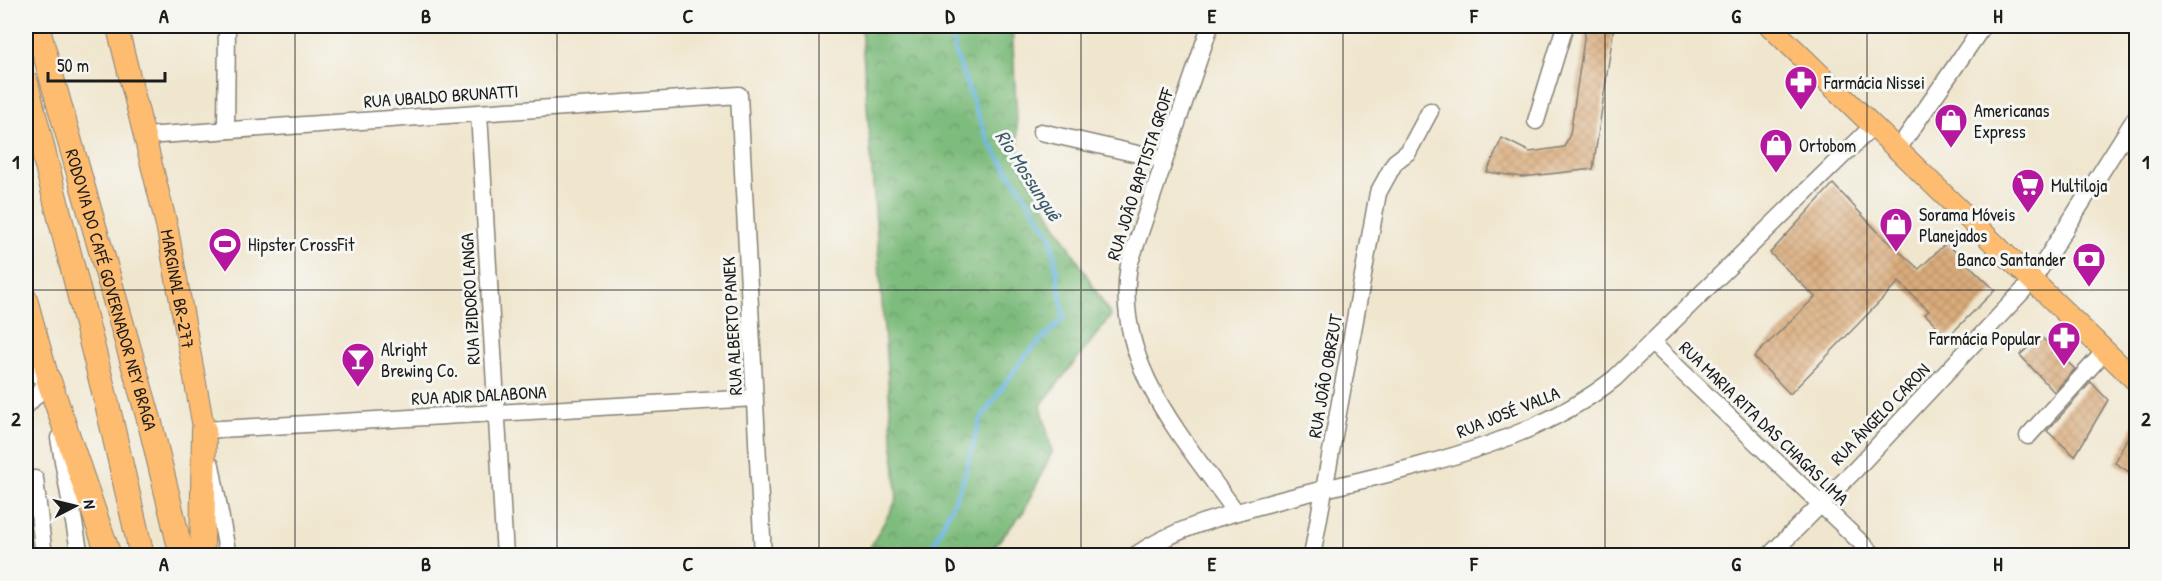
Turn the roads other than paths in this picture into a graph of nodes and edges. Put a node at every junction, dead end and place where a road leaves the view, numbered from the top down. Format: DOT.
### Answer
graph roads {
  1 [pos="37,26"];
  2 [pos="117,26"];
  3 [pos="227,26"];
  4 [pos="1210,26"];
  5 [pos="1564,26"];
  6 [pos="1770,26"];
  7 [pos="1983,26"];
  8 [pos="26,83"];
  9 [pos="739,95"];
  10 [pos="1430,111"];
  11 [pos="479,113"];
  12 [pos="2136,117"];
  13 [pos="1536,122"];
  14 [pos="1874,125"];
  15 [pos="226,130"];
  16 [pos="1041,132"];
  17 [pos="145,136"];
  18 [pos="1898,149"];
  19 [pos="1164,160"];
  20 [pos="2033,280"];
  21 [pos="26,297"];
  22 [pos="1652,343"];
  23 [pos="2105,351"];
  24 [pos="26,369"];
  25 [pos="49,381"];
  26 [pos="2136,381"];
  27 [pos="755,398"];
  28 [pos="26,406"];
  29 [pos="496,413"];
  30 [pos="204,430"];
  31 [pos="2028,436"];
  32 [pos="34,479"];
  33 [pos="1324,489"];
  34 [pos="1820,504"];
  35 [pos="1236,512"];
  36 [pos="44,555"];
  37 [pos="80,555"];
  38 [pos="109,555"];
  39 [pos="142,555"];
  40 [pos="182,555"];
  41 [pos="202,555"];
  42 [pos="228,555"];
  43 [pos="505,555"];
  44 [pos="763,555"];
  45 [pos="1134,555"];
  46 [pos="1312,555"];
  47 [pos="1769,555"];
  48 [pos="1875,555"];
  1 -- 40 [label="highway, RODOVIA DO CAFÉ GOVERNADOR NEY BRAGA"];
  2 -- 17 [label="main road, MARGINAL BR-277"];
  3 -- 15 [label="street"];
  4 -- 19 [label="street, RUA JOÃO BAPTISTA GROFF"];
  5 -- 13 [label="street"];
  6 -- 14 [label="main road"];
  7 -- 18 [label="street"];
  8 -- 39 [label="highway, RODOVIA DO CAFÉ GOVERNADOR NEY BRAGA"];
  9 -- 11 [label="street, RUA UBALDO BRUNATTI"];
  9 -- 27 [label="street, RUA ALBERTO PANEK"];
  10 -- 33 [label="street, RUA JOÃO OBRZUT"];
  11 -- 15 [label="street, RUA UBALDO BRUNATTI"];
  11 -- 29 [label="street, RUA IZIDORO LANGA"];
  12 -- 20 [label="street, RUA ÂNGELO CARON"];
  14 -- 18 [label="main road"];
  14 -- 22 [label="street, RUA JOSÉ VALLA"];
  15 -- 17 [label="street, RUA UBALDO BRUNATTI"];
  16 -- 19 [label="street"];
  17 -- 30 [label="main road, MARGINAL BR-277"];
  18 -- 20 [label="main road"];
  19 -- 35 [label="street, RUA JOÃO BAPTISTA GROFF"];
  20 -- 23 [label="main road"];
  20 -- 34 [label="street, RUA ÂNGELO CARON"];
  21 -- 25 [label="main road"];
  22 -- 33 [label="street, RUA JOSÉ VALLA"];
  22 -- 34 [label="street, RUA MARIA RITA DAS CHAGAS LIMA"];
  23 -- 26 [label="main road"];
  23 -- 31 [label="street"];
  24 -- 25 [label="street"];
  25 -- 28 [label="street"];
  25 -- 37 [label="street"];
  25 -- 38 [label="highway"];
  27 -- 29 [label="street, RUA ADIR DALABONA"];
  27 -- 44 [label="street, RUA ALBERTO PANEK"];
  29 -- 30 [label="street, RUA ADIR DALABONA"];
  29 -- 43 [label="street, RUA IZIDORO LANGA"];
  30 -- 41 [label="highway"];
  30 -- 42 [label="street, MARGINAL BR-277"];
  32 -- 36 [label="street"];
  33 -- 35 [label="street, RUA JOSÉ VALLA"];
  33 -- 46 [label="street, RUA JOÃO OBRZUT"];
  34 -- 47 [label="street, RUA ÂNGELO CARON"];
  34 -- 48 [label="street, RUA MARIA RITA DAS CHAGAS LIMA"];
  35 -- 45 [label="street, RUA JOSÉ VALLA"];
}
